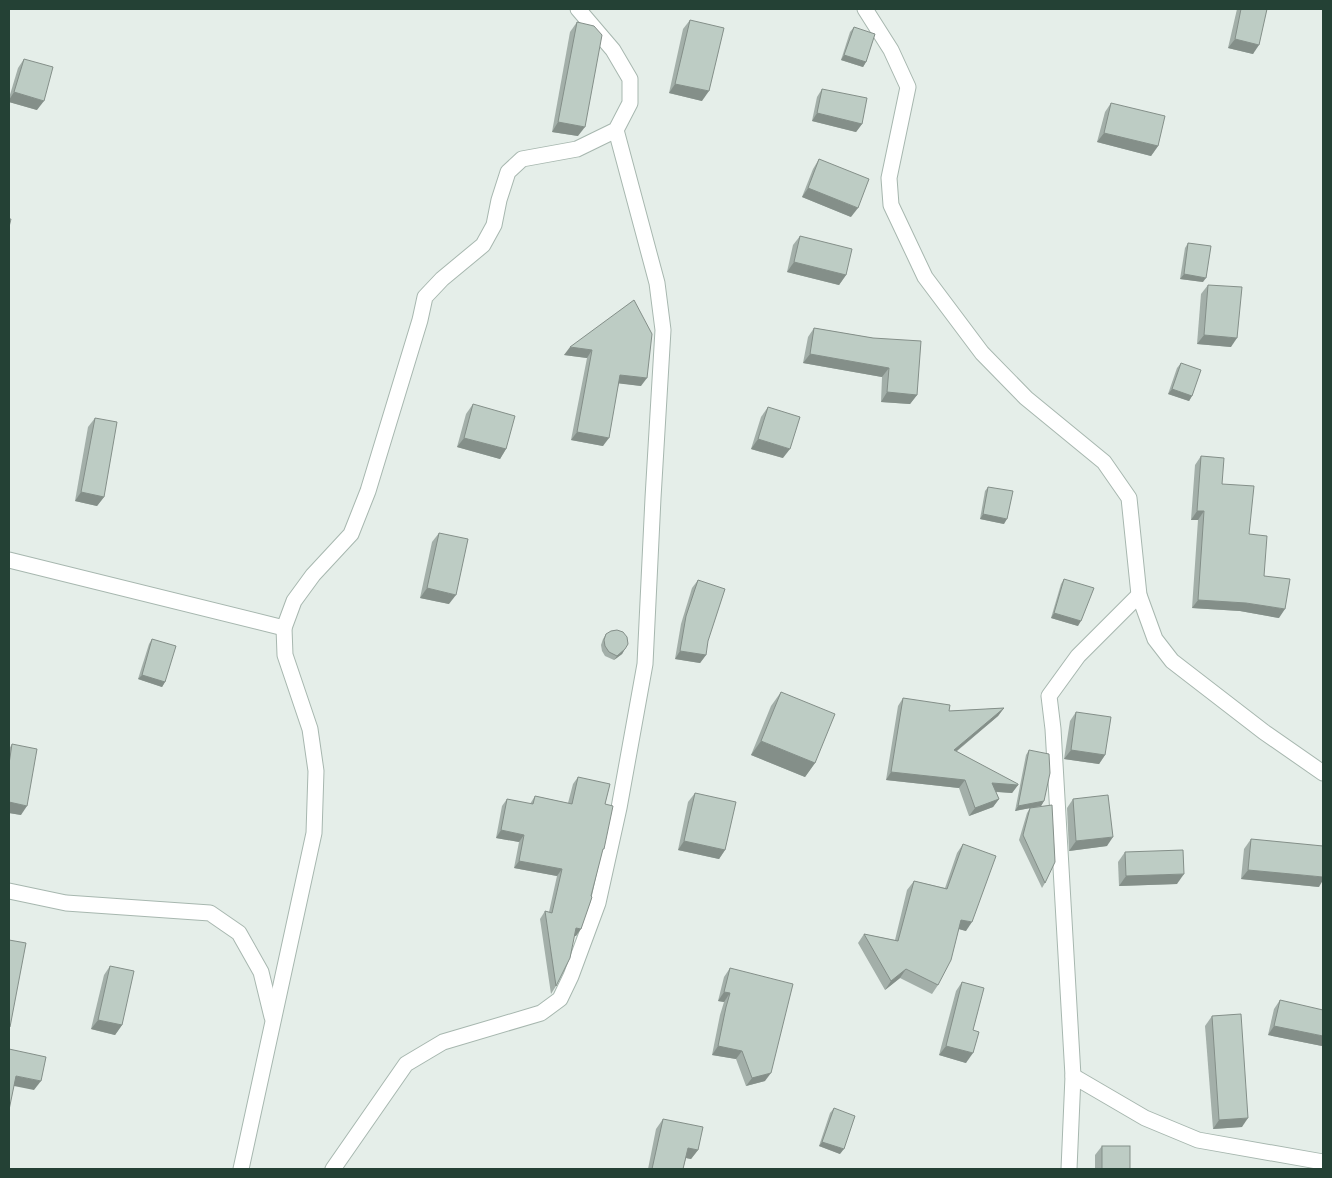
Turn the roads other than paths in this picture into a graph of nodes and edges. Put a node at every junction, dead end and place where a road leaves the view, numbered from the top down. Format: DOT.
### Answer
graph roads {
  1 [pos="578,9"];
  2 [pos="865,9"];
  3 [pos="616,130"];
  4 [pos="9,560"];
  5 [pos="1139,595"];
  6 [pos="284,628"];
  7 [pos="1323,773"];
  8 [pos="9,891"];
  9 [pos="273,1021"];
  10 [pos="1073,1076"];
  11 [pos="1323,1162"];
  12 [pos="241,1169"];
  13 [pos="333,1169"];
  14 [pos="1069,1169"];
  1 -- 3 [label="street"];
  2 -- 5 [label="street"];
  3 -- 6 [label="street"];
  3 -- 13 [label="street"];
  4 -- 6 [label="street"];
  5 -- 7 [label="street"];
  5 -- 10 [label="street"];
  6 -- 9 [label="street"];
  8 -- 9 [label="street"];
  9 -- 12 [label="street"];
  10 -- 11 [label="street"];
  10 -- 14 [label="street"];
}
